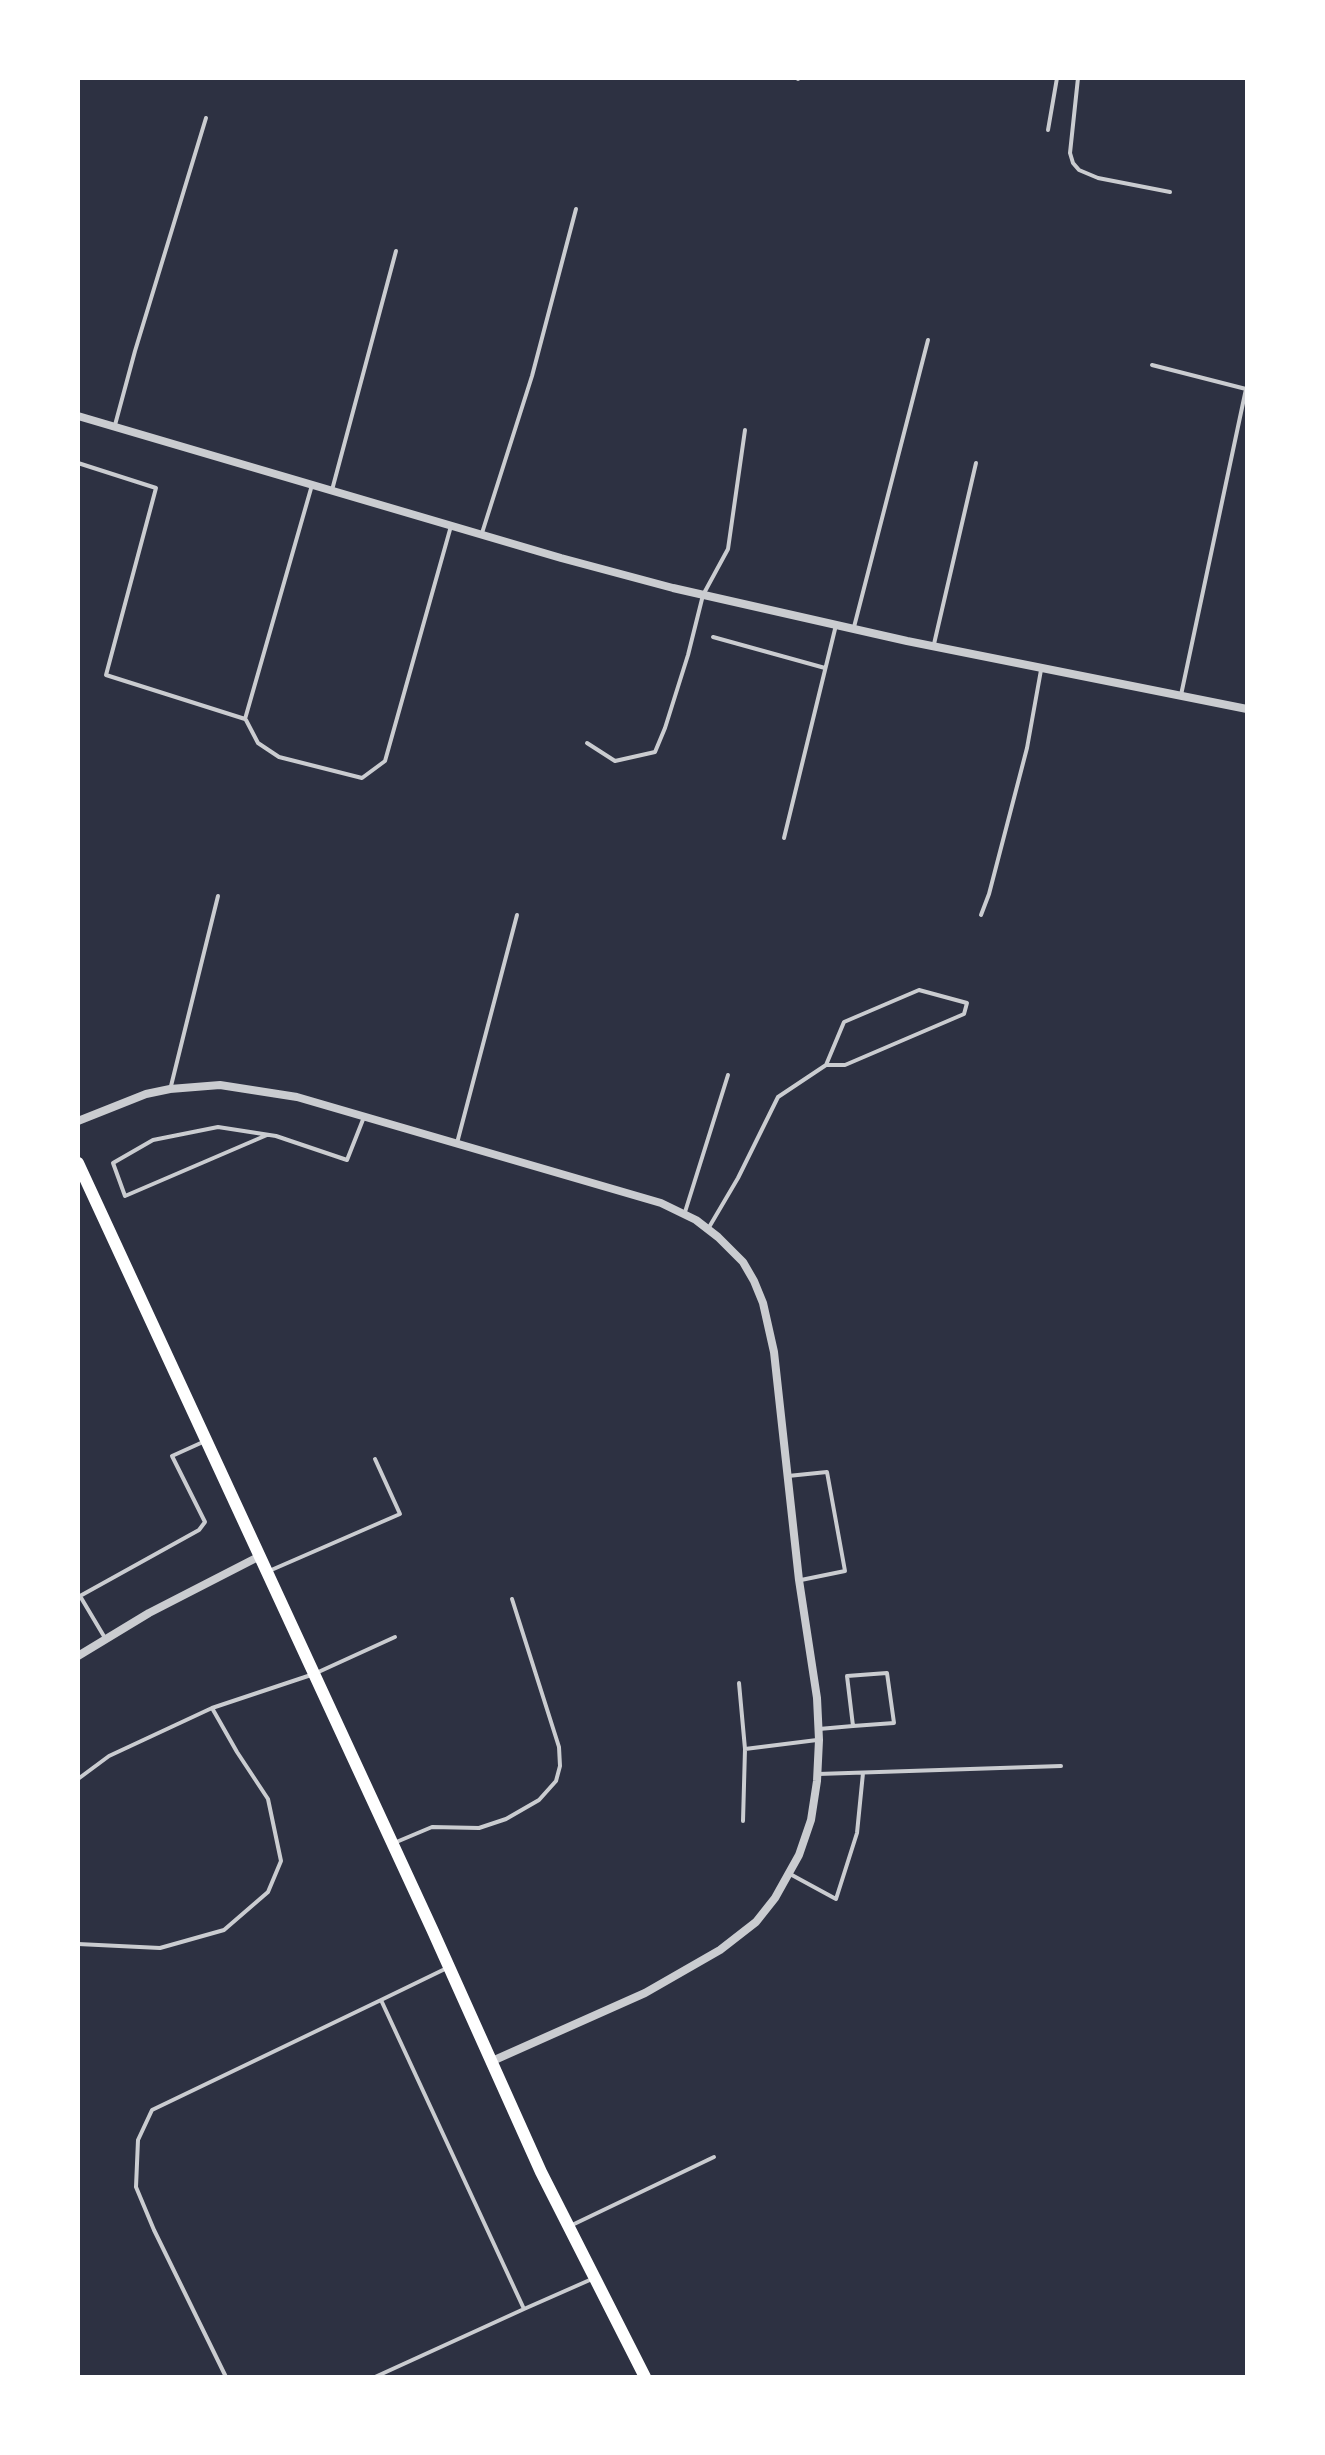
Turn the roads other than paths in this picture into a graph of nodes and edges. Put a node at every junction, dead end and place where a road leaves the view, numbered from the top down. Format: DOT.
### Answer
graph roads {
  1 [pos="1057,78"];
  2 [pos="1078,78"];
  3 [pos="206,118"];
  4 [pos="1048,130"];
  5 [pos="1170,192"];
  6 [pos="576,209"];
  7 [pos="396,251"];
  8 [pos="928,340"];
  9 [pos="1152,365"];
  10 [pos="78,416"];
  11 [pos="114,427"];
  12 [pos="745,430"];
  13 [pos="78,463"];
  14 [pos="976,463"];
  15 [pos="312,485"];
  16 [pos="332,490"];
  17 [pos="451,526"];
  18 [pos="482,535"];
  19 [pos="703,595"];
  20 [pos="836,625"];
  21 [pos="853,629"];
  22 [pos="713,637"];
  23 [pos="933,647"];
  24 [pos="825,668"];
  25 [pos="1042,668"];
  26 [pos="1181,695"];
  27 [pos="1247,709"];
  28 [pos="245,719"];
  29 [pos="587,743"];
  30 [pos="784,838"];
  31 [pos="218,896"];
  32 [pos="517,915"];
  33 [pos="981,915"];
  34 [pos="826,1065"];
  35 [pos="728,1075"];
  36 [pos="170,1089"];
  37 [pos="364,1117"];
  38 [pos="78,1121"];
  39 [pos="267,1135"];
  40 [pos="457,1143"];
  41 [pos="78,1163"];
  42 [pos="684,1214"];
  43 [pos="708,1229"];
  44 [pos="206,1441"];
  45 [pos="375,1459"];
  46 [pos="788,1476"];
  47 [pos="260,1556"];
  48 [pos="267,1571"];
  49 [pos="799,1580"];
  50 [pos="79,1596"];
  51 [pos="512,1599"];
  52 [pos="395,1637"];
  53 [pos="105,1638"];
  54 [pos="78,1656"];
  55 [pos="314,1674"];
  56 [pos="739,1683"];
  57 [pos="212,1708"];
  58 [pos="853,1726"];
  59 [pos="819,1729"];
  60 [pos="819,1740"];
  61 [pos="745,1749"];
  62 [pos="1061,1766"];
  63 [pos="863,1773"];
  64 [pos="818,1774"];
  65 [pos="78,1779"];
  66 [pos="743,1821"];
  67 [pos="392,1844"];
  68 [pos="790,1874"];
  69 [pos="78,1944"];
  70 [pos="449,1967"];
  71 [pos="381,2000"];
  72 [pos="490,2062"];
  73 [pos="714,2157"];
  74 [pos="568,2227"];
  75 [pos="594,2278"];
  76 [pos="524,2309"];
  77 [pos="226,2377"];
  78 [pos="375,2377"];
  79 [pos="645,2377"];
  1 -- 4 [label="lane"];
  2 -- 5 [label="lane"];
  3 -- 11 [label="lane"];
  6 -- 18 [label="lane"];
  7 -- 16 [label="lane"];
  8 -- 21 [label="lane"];
  9 -- 26 [label="lane"];
  10 -- 11 [label="street"];
  11 -- 15 [label="street"];
  12 -- 19 [label="lane"];
  13 -- 28 [label="lane"];
  14 -- 23 [label="lane"];
  15 -- 16 [label="street"];
  15 -- 28 [label="lane"];
  16 -- 17 [label="street"];
  17 -- 18 [label="street"];
  17 -- 28 [label="lane"];
  18 -- 19 [label="street"];
  19 -- 20 [label="street"];
  19 -- 29 [label="lane"];
  20 -- 21 [label="street"];
  20 -- 24 [label="lane"];
  21 -- 23 [label="street"];
  22 -- 24 [label="lane"];
  23 -- 25 [label="street"];
  24 -- 30 [label="lane"];
  25 -- 26 [label="street"];
  25 -- 33 [label="lane"];
  26 -- 27 [label="street"];
  31 -- 36 [label="lane"];
  32 -- 40 [label="lane"];
  34 -- 34 [label="lane"];
  34 -- 43 [label="lane"];
  35 -- 42 [label="lane"];
  36 -- 37 [label="street"];
  36 -- 38 [label="street"];
  37 -- 39 [label="lane"];
  37 -- 40 [label="street"];
  39 -- 39 [label="lane"];
  40 -- 42 [label="street"];
  41 -- 44 [label="main road"];
  42 -- 43 [label="street"];
  43 -- 46 [label="street"];
  44 -- 47 [label="main road"];
  44 -- 50 [label="lane"];
  45 -- 48 [label="lane"];
  46 -- 49 [label="street"];
  46 -- 49 [label="lane"];
  47 -- 48 [label="main road"];
  47 -- 53 [label="street"];
  48 -- 55 [label="main road"];
  49 -- 59 [label="street"];
  50 -- 53 [label="lane"];
  51 -- 67 [label="lane"];
  52 -- 55 [label="lane"];
  53 -- 54 [label="street"];
  55 -- 57 [label="lane"];
  55 -- 67 [label="main road"];
  56 -- 61 [label="lane"];
  57 -- 65 [label="lane"];
  57 -- 69 [label="lane"];
  58 -- 58 [label="lane"];
  58 -- 59 [label="lane"];
  59 -- 60 [label="street"];
  60 -- 61 [label="lane"];
  60 -- 64 [label="street"];
  61 -- 66 [label="lane"];
  62 -- 63 [label="lane"];
  63 -- 64 [label="lane"];
  63 -- 68 [label="lane"];
  64 -- 68 [label="street"];
  67 -- 70 [label="main road"];
  68 -- 72 [label="street"];
  70 -- 71 [label="lane"];
  70 -- 72 [label="main road"];
  71 -- 76 [label="lane"];
  71 -- 77 [label="lane"];
  72 -- 74 [label="main road"];
  73 -- 74 [label="lane"];
  74 -- 75 [label="main road"];
  75 -- 76 [label="lane"];
  75 -- 79 [label="main road"];
  76 -- 78 [label="lane"];
}
